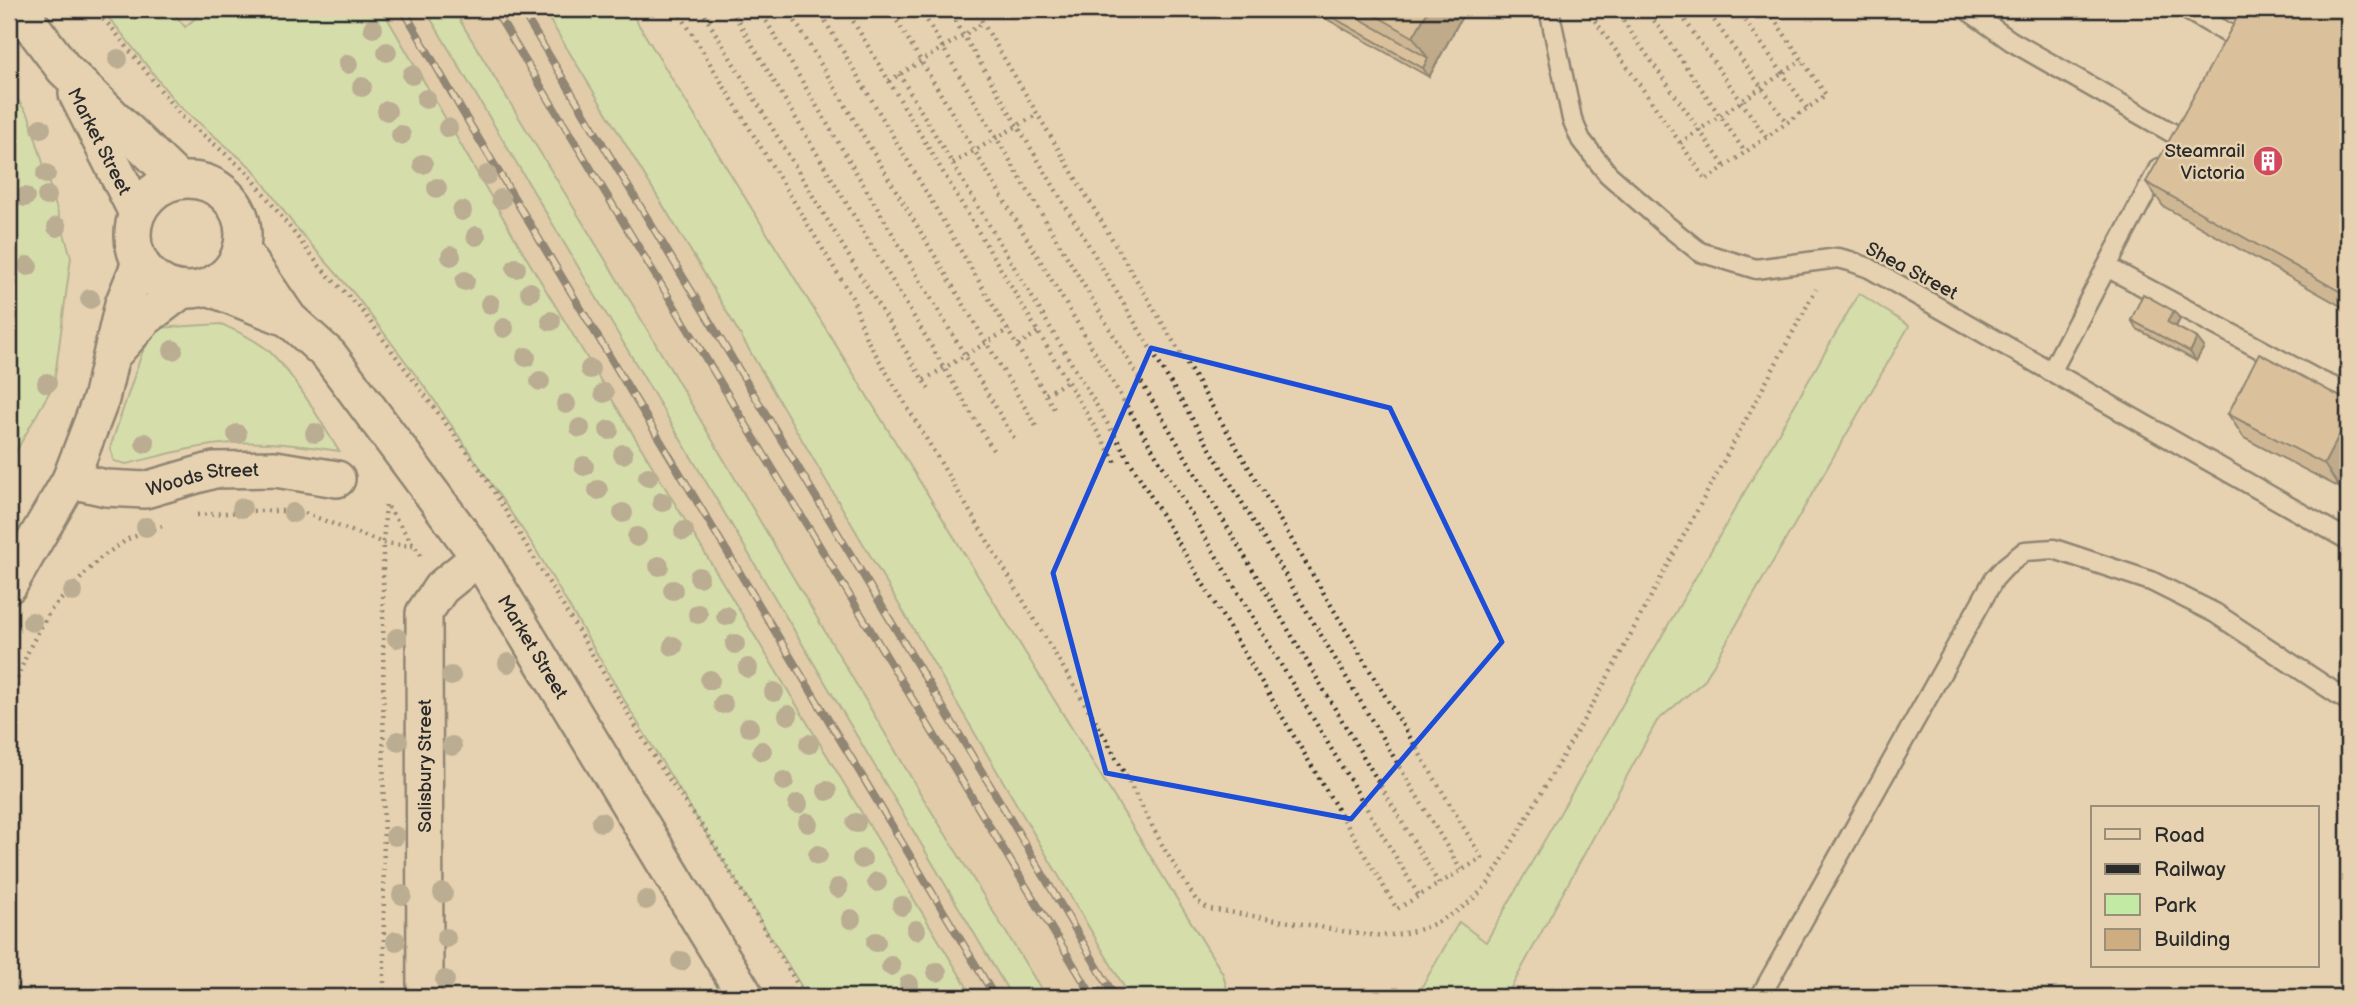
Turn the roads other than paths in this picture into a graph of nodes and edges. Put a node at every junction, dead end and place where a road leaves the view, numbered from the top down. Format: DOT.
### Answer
graph roads {
  1 [pos="19,9"];
  2 [pos="1549,9"];
  3 [pos="1966,9"];
  4 [pos="2185,9"];
  5 [pos="2238,17"];
  6 [pos="64,69"];
  7 [pos="178,180"];
  8 [pos="137,213"];
  9 [pos="241,249"];
  10 [pos="140,263"];
  11 [pos="2107,267"];
  12 [pos="195,288"];
  13 [pos="289,319"];
  14 [pos="111,355"];
  15 [pos="2052,372"];
  16 [pos="2348,393"];
  17 [pos="337,479"];
  18 [pos="70,480"];
  19 [pos="2348,540"];
  20 [pos="479,557"];
  21 [pos="9,585"];
  22 [pos="2348,701"];
  23 [pos="425,997"];
  24 [pos="746,997"];
  25 [pos="1760,997"];
  1 -- 6 [label="street, Market Street"];
  2 -- 15 [label="lane, Shea Street"];
  3 -- 11 [label="lane"];
  4 -- 5 [label="lane"];
  6 -- 7 [label="street, Market Street"];
  6 -- 8 [label="street, Market Street"];
  7 -- 8 [label="street"];
  7 -- 9 [label="street"];
  8 -- 10 [label="street"];
  9 -- 12 [label="street"];
  9 -- 13 [label="street, Market Street"];
  10 -- 12 [label="street"];
  10 -- 14 [label="street"];
  11 -- 15 [label="lane"];
  11 -- 16 [label="lane"];
  12 -- 13 [label="street, Market Street"];
  12 -- 14 [label="street"];
  13 -- 20 [label="street, Market Street"];
  14 -- 18 [label="street"];
  15 -- 19 [label="lane, Shea Street"];
  17 -- 18 [label="street, Woods Street"];
  18 -- 21 [label="street"];
  20 -- 23 [label="street, Salisbury Street"];
  20 -- 24 [label="street, Market Street"];
  22 -- 25 [label="lane"];
}
